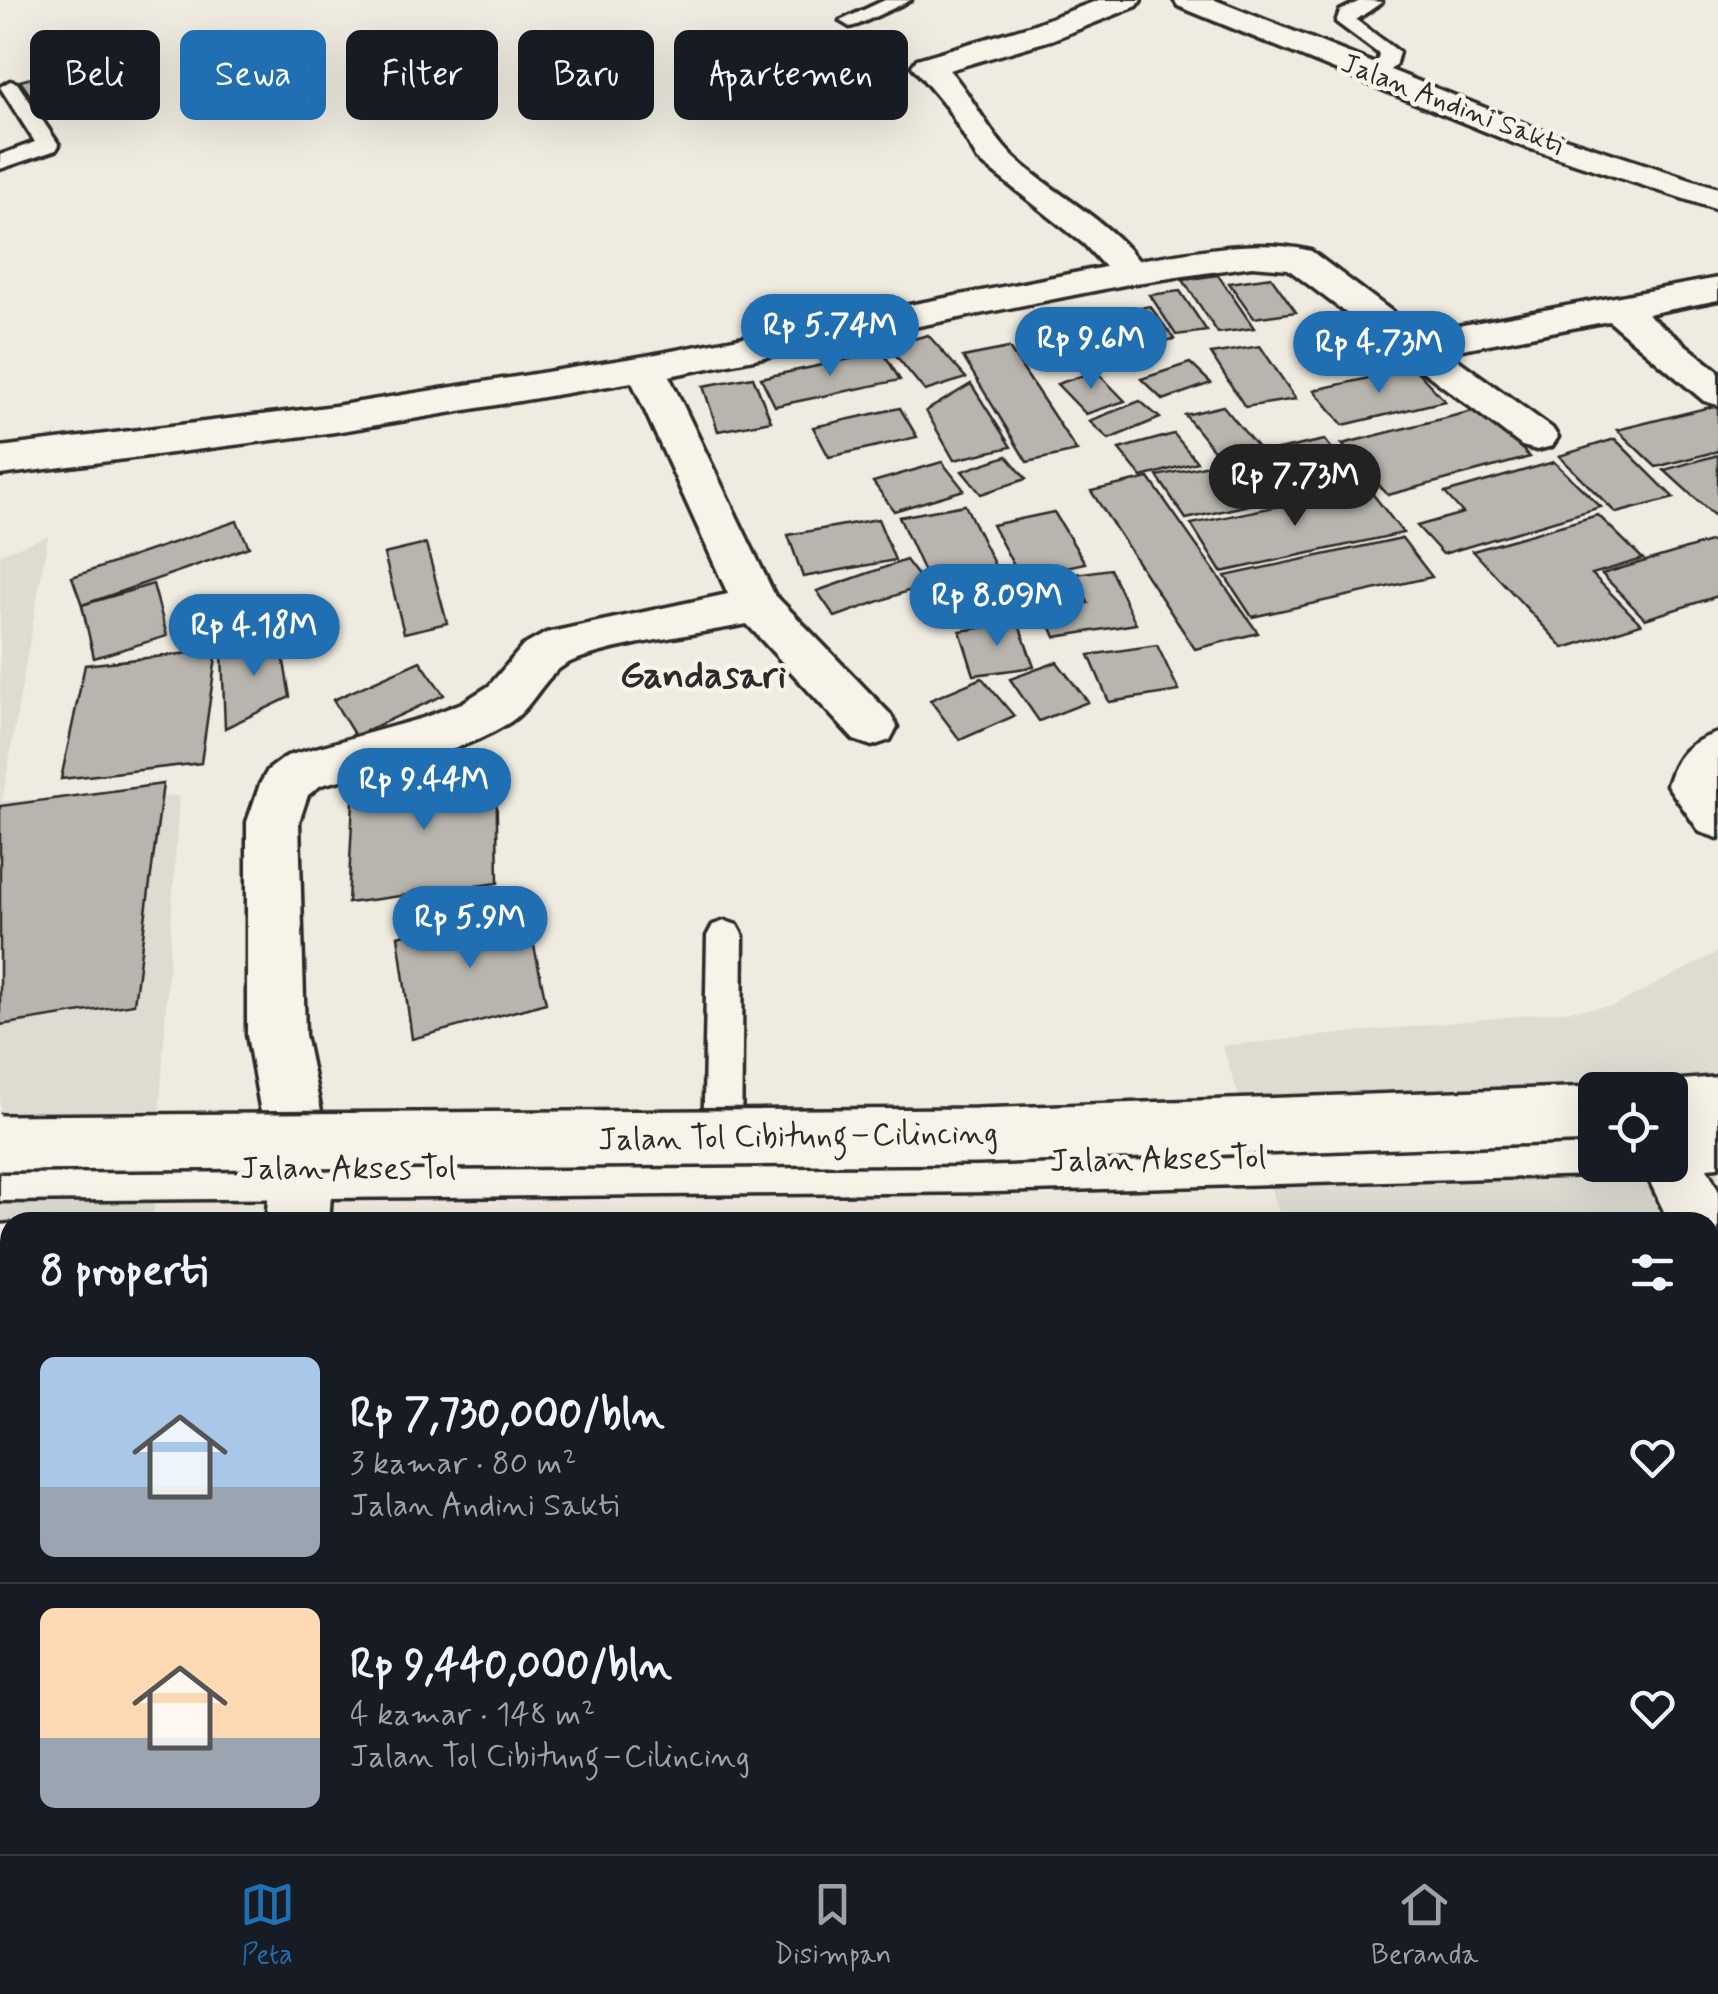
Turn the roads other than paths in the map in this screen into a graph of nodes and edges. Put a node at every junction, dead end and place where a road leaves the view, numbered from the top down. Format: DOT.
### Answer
graph roads {
  1 [pos="902,0"];
  2 [pos="1126,0"];
  3 [pos="1192,0"];
  4 [pos="1373,2"];
  5 [pos="850,21"];
  6 [pos="1374,75"];
  7 [pos="10,86"];
  8 [pos="0,162"];
  9 [pos="1718,199"];
  10 [pos="1129,273"];
  11 [pos="1718,289"];
  12 [pos="1614,306"];
  13 [pos="1405,340"];
  14 [pos="646,368"];
  15 [pos="1718,392"];
  16 [pos="1537,438"];
  17 [pos="0,461"];
  18 [pos="757,605"];
  19 [pos="872,728"];
  20 [pos="1718,752"];
  21 [pos="1718,818"];
  22 [pos="724,936"];
  23 [pos="1718,1105"];
  24 [pos="1688,1108"];
  25 [pos="1578,1115"];
  26 [pos="1718,1139"];
  27 [pos="0,1142"];
  28 [pos="1688,1142"];
  29 [pos="1578,1147"];
  30 [pos="722,1167"];
  31 [pos="0,1172"];
  32 [pos="1681,1182"];
  33 [pos="300,1195"];
  34 [pos="1696,1212"];
  1 -- 5 [label="lane"];
  2 -- 10 [label="main road"];
  3 -- 6 [label="main road, Jalan Andini Sakti"];
  4 -- 6 [label="lane"];
  6 -- 9 [label="main road, Jalan Andini Sakti"];
  7 -- 8 [label="lane"];
  10 -- 13 [label="main road"];
  10 -- 14 [label="main road"];
  11 -- 12 [label="main road"];
  12 -- 13 [label="main road"];
  12 -- 15 [label="main road"];
  13 -- 16 [label="main road"];
  14 -- 17 [label="main road"];
  14 -- 18 [label="main road"];
  18 -- 19 [label="main road"];
  18 -- 33 [label="main road"];
  20 -- 21 [label="main road"];
  22 -- 30 [label="lane"];
  23 -- 24 [label="main road"];
  25 -- 27 [label="main road, Jalan Tol Cibitung–Cilincing, bridge"];
  26 -- 28 [label="main road"];
  29 -- 30 [label="main road, Jalan Akses Tol"];
  30 -- 33 [label="main road, Jalan Akses Tol"];
  31 -- 33 [label="main road, Jalan Akses Tol"];
  32 -- 34 [label="main road"];
}
